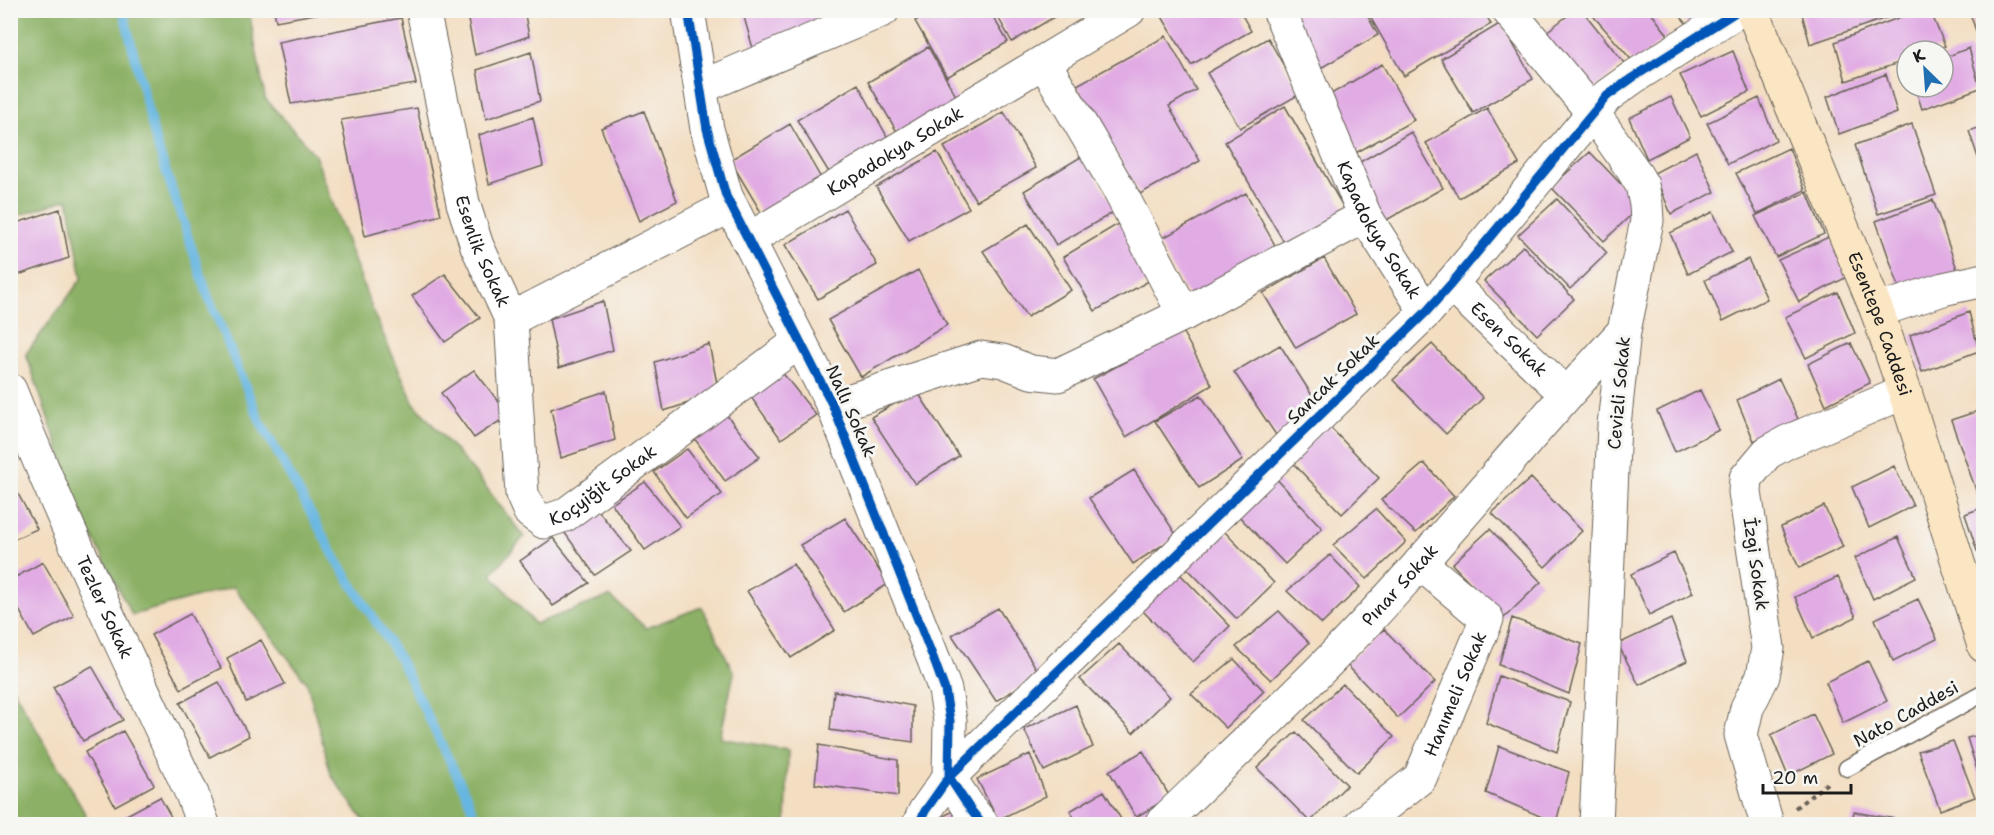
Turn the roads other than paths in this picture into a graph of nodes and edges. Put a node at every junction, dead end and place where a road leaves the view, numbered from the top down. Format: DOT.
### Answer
graph roads {
  1 [pos="423,10"];
  2 [pos="688,10"];
  3 [pos="883,10"];
  4 [pos="1129,10"];
  5 [pos="1279,10"];
  6 [pos="1508,10"];
  7 [pos="1739,10"];
  8 [pos="1752,10"];
  9 [pos="1044,62"];
  10 [pos="701,87"];
  11 [pos="1593,113"];
  12 [pos="730,206"];
  13 [pos="1365,216"];
  14 [pos="747,240"];
  15 [pos="1983,280"];
  16 [pos="1451,284"];
  17 [pos="1877,310"];
  18 [pos="1426,312"];
  19 [pos="1184,314"];
  20 [pos="511,319"];
  21 [pos="1623,332"];
  22 [pos="800,341"];
  23 [pos="10,390"];
  24 [pos="1905,392"];
  25 [pos="1566,394"];
  26 [pos="834,406"];
  27 [pos="1420,562"];
  28 [pos="1983,646"];
  29 [pos="1983,693"];
  30 [pos="1847,768"];
  31 [pos="949,777"];
  32 [pos="1780,817"];
  33 [pos="203,825"];
  34 [pos="919,825"];
  35 [pos="982,825"];
  36 [pos="1161,825"];
  37 [pos="1361,825"];
  38 [pos="1596,825"];
  1 -- 20 [label="street, Esenlik Sokak"];
  2 -- 10 [label="street, Nallı Sokak"];
  3 -- 10 [label="street"];
  4 -- 9 [label="street, Kapadokya Sokak"];
  5 -- 13 [label="street, Kapadokya Sokak"];
  6 -- 11 [label="street, Cevizli Sokak"];
  7 -- 11 [label="street, Sancak Sokak"];
  8 -- 17 [label="street, Esentepe Caddesi"];
  9 -- 14 [label="street, Kapadokya Sokak"];
  9 -- 19 [label="street"];
  10 -- 12 [label="street, Nallı Sokak"];
  11 -- 16 [label="street, Sancak Sokak"];
  11 -- 21 [label="street, Cevizli Sokak"];
  12 -- 14 [label="street, Nallı Sokak"];
  12 -- 20 [label="street, Esenlik Sokak"];
  13 -- 18 [label="street, Kapadokya Sokak"];
  13 -- 19 [label="street"];
  14 -- 22 [label="street, Nallı Sokak"];
  15 -- 17 [label="street"];
  16 -- 18 [label="street, Sancak Sokak"];
  16 -- 25 [label="street, Esen Sokak"];
  17 -- 24 [label="street, Esentepe Caddesi"];
  18 -- 31 [label="street, Sancak Sokak"];
  19 -- 26 [label="street"];
  20 -- 22 [label="street, Koçyiğit Sokak"];
  21 -- 25 [label="street, Pınar Sokak"];
  21 -- 38 [label="street, Cevizli Sokak"];
  22 -- 26 [label="street, Nallı Sokak"];
  23 -- 33 [label="street, Tezler Sokak"];
  24 -- 28 [label="street, Esentepe Caddesi"];
  24 -- 32 [label="street, İzgi Sokak"];
  25 -- 27 [label="street, Pınar Sokak"];
  26 -- 31 [label="street, Nallı Sokak"];
  27 -- 36 [label="street, Pınar Sokak"];
  27 -- 37 [label="street, Hanımeli Sokak"];
  29 -- 30 [label="lane, Nato Caddesi"];
  31 -- 34 [label="street"];
  31 -- 35 [label="street"];
}
